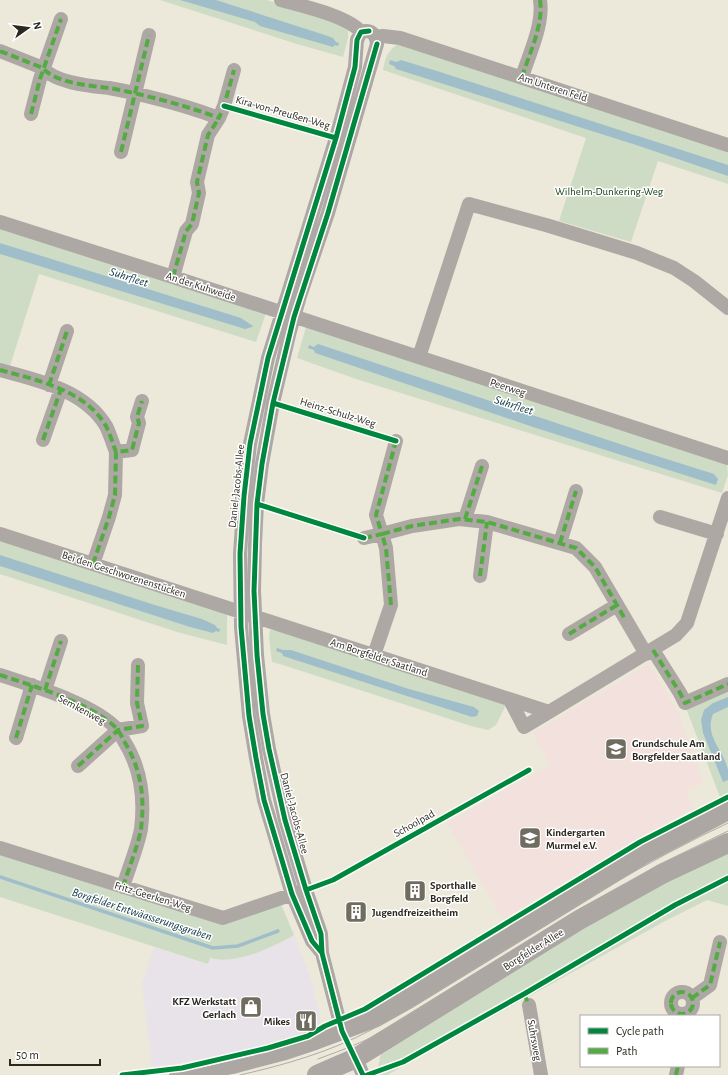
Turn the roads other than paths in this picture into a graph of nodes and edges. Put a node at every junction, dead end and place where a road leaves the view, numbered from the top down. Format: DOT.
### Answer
graph roads {
  1 [pos="281,0"];
  2 [pos="540,0"];
  3 [pos="61,18"];
  4 [pos="361,32"];
  5 [pos="149,35"];
  6 [pos="376,38"];
  7 [pos="0,51"];
  8 [pos="43,68"];
  9 [pos="234,70"];
  10 [pos="522,77"];
  11 [pos="134,94"];
  12 [pos="31,114"];
  13 [pos="219,118"];
  14 [pos="728,145"];
  15 [pos="122,152"];
  16 [pos="0,222"];
  17 [pos="173,277"];
  18 [pos="728,308"];
  19 [pos="288,315"];
  20 [pos="67,331"];
  21 [pos="419,357"];
  22 [pos="0,370"];
  23 [pos="55,387"];
  24 [pos="142,401"];
  25 [pos="43,440"];
  26 [pos="396,441"];
  27 [pos="116,452"];
  28 [pos="728,458"];
  29 [pos="482,466"];
  30 [pos="576,491"];
  31 [pos="728,498"];
  32 [pos="660,517"];
  33 [pos="465,519"];
  34 [pos="487,522"];
  35 [pos="0,534"];
  36 [pos="382,534"];
  37 [pos="717,534"];
  38 [pos="364,538"];
  39 [pos="560,543"];
  40 [pos="93,564"];
  41 [pos="480,576"];
  42 [pos="617,605"];
  43 [pos="248,615"];
  44 [pos="569,634"];
  45 [pos="61,641"];
  46 [pos="649,652"];
  47 [pos="374,655"];
  48 [pos="138,665"];
  49 [pos="0,675"];
  50 [pos="728,684"];
  51 [pos="38,688"];
  52 [pos="510,700"];
  53 [pos="549,712"];
  54 [pos="118,730"];
  55 [pos="16,738"];
  56 [pos="78,766"];
  57 [pos="728,810"];
  58 [pos="728,843"];
  59 [pos="0,848"];
  60 [pos="123,887"];
  61 [pos="306,890"];
  62 [pos="292,894"];
  63 [pos="720,942"];
  64 [pos="322,953"];
  65 [pos="692,998"];
  66 [pos="529,1005"];
  67 [pos="686,1015"];
  68 [pos="342,1031"];
  69 [pos="352,1068"];
  70 [pos="179,1075"];
  71 [pos="318,1075"];
  72 [pos="541,1075"];
  1 -- 4 [label="street"];
  2 -- 10 [label="street"];
  3 -- 8 [label="street"];
  4 -- 6 [label="street"];
  4 -- 19 [label="street, Daniel-Jacobs-Allee"];
  5 -- 11 [label="street"];
  6 -- 10 [label="street, Am Unteren Feld"];
  6 -- 19 [label="street, Daniel-Jacobs-Allee"];
  7 -- 8 [label="street"];
  8 -- 11 [label="street"];
  8 -- 12 [label="street"];
  9 -- 13 [label="street, Kira-von-Preußen-Weg"];
  10 -- 14 [label="street, Am Unteren Feld"];
  11 -- 13 [label="street"];
  11 -- 15 [label="street"];
  13 -- 17 [label="street, Kira-von-Preußen-Weg"];
  16 -- 17 [label="street, An der Kuhweide"];
  17 -- 19 [label="street, An der Kuhweide"];
  18 -- 21 [label="street"];
  19 -- 21 [label="street, Peerweg"];
  19 -- 43 [label="street, Daniel-Jacobs-Allee"];
  20 -- 23 [label="street"];
  21 -- 28 [label="street, Peerweg"];
  22 -- 23 [label="street"];
  23 -- 25 [label="street"];
  23 -- 27 [label="street"];
  24 -- 27 [label="street"];
  26 -- 36 [label="street"];
  27 -- 40 [label="street"];
  29 -- 33 [label="street"];
  30 -- 39 [label="street"];
  31 -- 37 [label="street"];
  32 -- 37 [label="street"];
  33 -- 34 [label="street"];
  33 -- 36 [label="street"];
  34 -- 39 [label="street"];
  34 -- 41 [label="street"];
  35 -- 40 [label="street, Bei den Geschworenenstücken"];
  36 -- 38 [label="street"];
  36 -- 47 [label="street"];
  37 -- 46 [label="street"];
  39 -- 42 [label="street"];
  40 -- 43 [label="street, Bei den Geschworenenstücken"];
  42 -- 44 [label="street"];
  42 -- 46 [label="street"];
  43 -- 47 [label="street, Am Borgfelder Saatland"];
  43 -- 61 [label="street, Daniel-Jacobs-Allee"];
  43 -- 62 [label="street, Daniel-Jacobs-Allee"];
  45 -- 51 [label="street, Semkenweg"];
  46 -- 50 [label="street"];
  46 -- 53 [label="street"];
  47 -- 52 [label="street, Am Borgfelder Saatland"];
  48 -- 54 [label="street, Semkenweg"];
  49 -- 51 [label="street, Semkenweg"];
  51 -- 54 [label="street, Semkenweg"];
  51 -- 55 [label="street, Semkenweg"];
  52 -- 53 [label="street, Am Borgfelder Saatland"];
  52 -- 53 [label="street"];
  54 -- 56 [label="street, Semkenweg"];
  54 -- 60 [label="street, Semkenweg"];
  57 -- 68 [label="main road, Borgfelder Allee"];
  58 -- 69 [label="main road, Borgfelder Allee"];
  59 -- 60 [label="street, Fritz-Geerken-Weg"];
  60 -- 62 [label="street, Fritz-Geerken-Weg"];
  61 -- 62 [label="street, Fritz-Geerken-Weg"];
  61 -- 64 [label="street, Daniel-Jacobs-Allee"];
  62 -- 64 [label="street, Daniel-Jacobs-Allee"];
  63 -- 65 [label="street"];
  64 -- 68 [label="street, Daniel-Jacobs-Allee"];
  65 -- 67 [label="street"];
  65 -- 67 [label="street"];
  66 -- 72 [label="street, Suhrsweg"];
  68 -- 69 [label="main road"];
  68 -- 70 [label="main road, Borgfelder Allee"];
  69 -- 71 [label="main road, Borgfelder Allee"];
}
